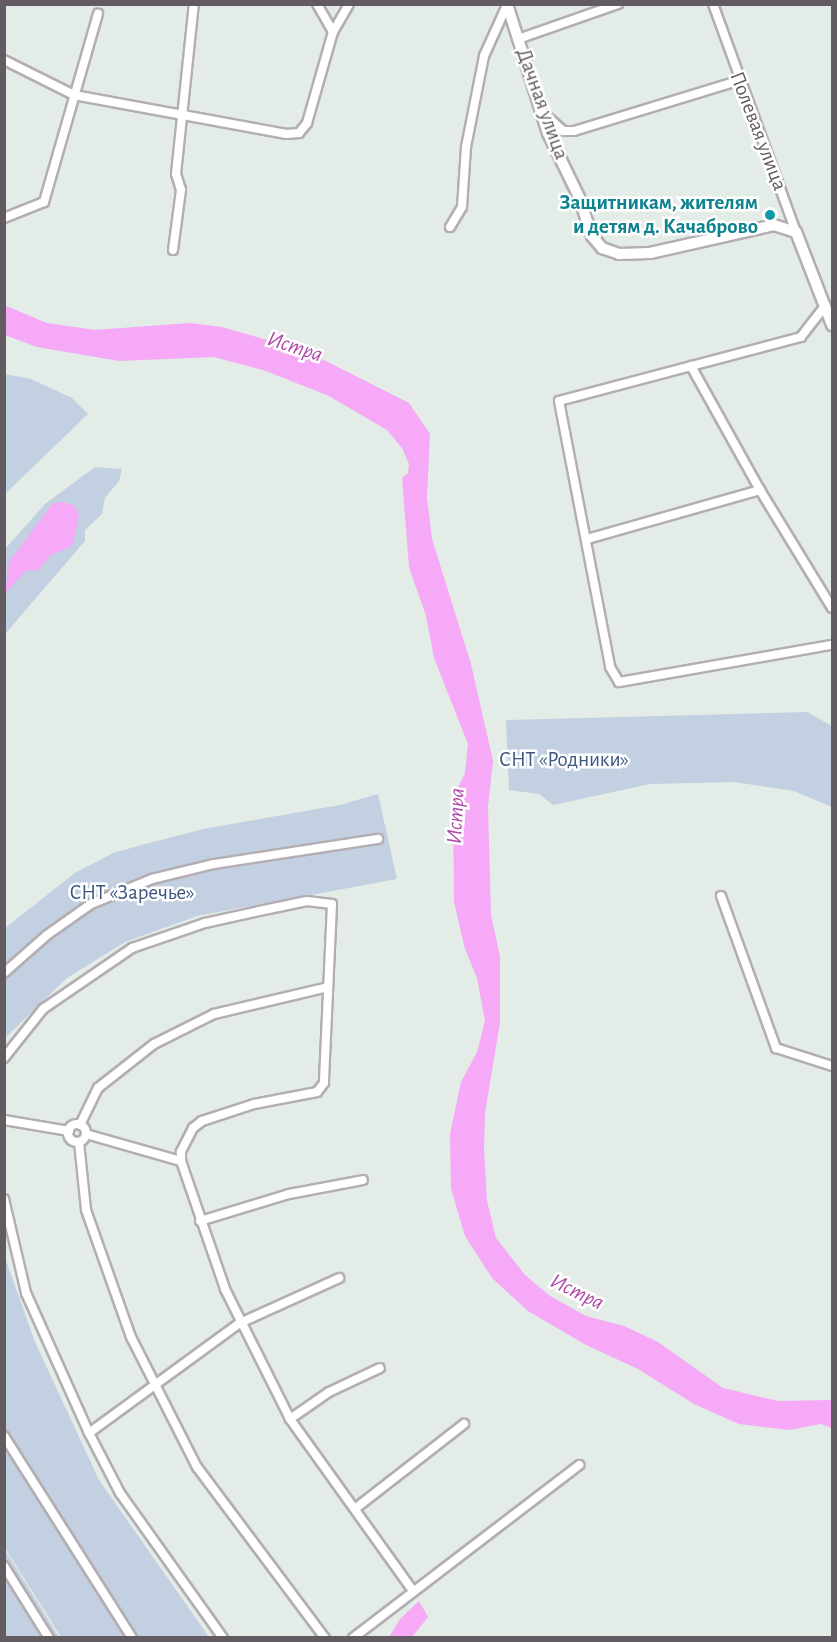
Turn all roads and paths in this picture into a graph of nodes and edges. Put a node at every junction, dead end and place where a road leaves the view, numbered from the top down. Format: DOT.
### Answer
graph roads {
  1 [pos="194,4"];
  2 [pos="317,4"];
  3 [pos="349,4"];
  4 [pos="507,4"];
  5 [pos="618,4"];
  6 [pos="712,4"];
  7 [pos="98,14"];
  8 [pos="333,32"];
  9 [pos="518,39"];
  10 [pos="4,60"];
  11 [pos="738,81"];
  12 [pos="74,95"];
  13 [pos="540,110"];
  14 [pos="182,113"];
  15 [pos="4,218"];
  16 [pos="450,227"];
  17 [pos="796,232"];
  18 [pos="173,250"];
  19 [pos="825,306"];
  20 [pos="832,325"];
  21 [pos="691,366"];
  22 [pos="760,490"];
  23 [pos="587,539"];
  24 [pos="832,608"];
  25 [pos="832,645"];
  26 [pos="378,839"];
  27 [pos="721,896"];
  28 [pos="4,973"];
  29 [pos="328,987"];
  30 [pos="4,1058"];
  31 [pos="832,1065"];
  32 [pos="4,1120"];
  33 [pos="80,1125"];
  34 [pos="69,1131"];
  35 [pos="86,1134"];
  36 [pos="79,1142"];
  37 [pos="181,1161"];
  38 [pos="363,1180"];
  39 [pos="4,1199"];
  40 [pos="200,1221"];
  41 [pos="339,1278"];
  42 [pos="240,1323"];
  43 [pos="380,1368"];
  44 [pos="157,1385"];
  45 [pos="290,1419"];
  46 [pos="464,1424"];
  47 [pos="89,1433"];
  48 [pos="4,1436"];
  49 [pos="579,1465"];
  50 [pos="356,1508"];
  51 [pos="4,1566"];
  52 [pos="413,1592"];
  53 [pos="49,1638"];
  54 [pos="132,1638"];
  55 [pos="223,1638"];
  56 [pos="325,1638"];
  57 [pos="352,1638"];
  1 -- 14 [label="street"];
  2 -- 8 [label="street"];
  3 -- 8 [label="street"];
  4 -- 9 [label="street, Дачная улица"];
  4 -- 16 [label="street"];
  5 -- 9 [label="street"];
  6 -- 11 [label="street, Полевая улица"];
  7 -- 12 [label="street"];
  8 -- 14 [label="street"];
  9 -- 13 [label="street, Дачная улица"];
  10 -- 12 [label="street"];
  11 -- 13 [label="street"];
  11 -- 17 [label="street, Полевая улица"];
  12 -- 14 [label="street"];
  12 -- 15 [label="street"];
  13 -- 17 [label="street, Дачная улица"];
  14 -- 18 [label="street"];
  17 -- 19 [label="street, Полевая улица"];
  19 -- 20 [label="street, Полевая улица"];
  19 -- 21 [label="street"];
  21 -- 22 [label="street"];
  21 -- 23 [label="street"];
  22 -- 23 [label="street"];
  22 -- 24 [label="street"];
  23 -- 25 [label="street"];
  26 -- 28 [label="street"];
  27 -- 31 [label="street"];
  29 -- 30 [label="street"];
  29 -- 33 [label="street"];
  29 -- 37 [label="street"];
  32 -- 34 [label="street"];
  33 -- 34 [label="street"];
  33 -- 35 [label="street"];
  34 -- 36 [label="street"];
  35 -- 36 [label="street"];
  35 -- 37 [label="street"];
  36 -- 44 [label="street"];
  37 -- 40 [label="street"];
  38 -- 40 [label="street"];
  39 -- 47 [label="street"];
  40 -- 42 [label="street"];
  41 -- 42 [label="street"];
  42 -- 44 [label="street"];
  42 -- 45 [label="street"];
  43 -- 45 [label="street"];
  44 -- 47 [label="street"];
  44 -- 56 [label="street"];
  45 -- 50 [label="street"];
  46 -- 50 [label="street"];
  47 -- 55 [label="street"];
  48 -- 54 [label="street"];
  49 -- 52 [label="street"];
  50 -- 52 [label="street"];
  51 -- 53 [label="street"];
  52 -- 57 [label="street"];
}
